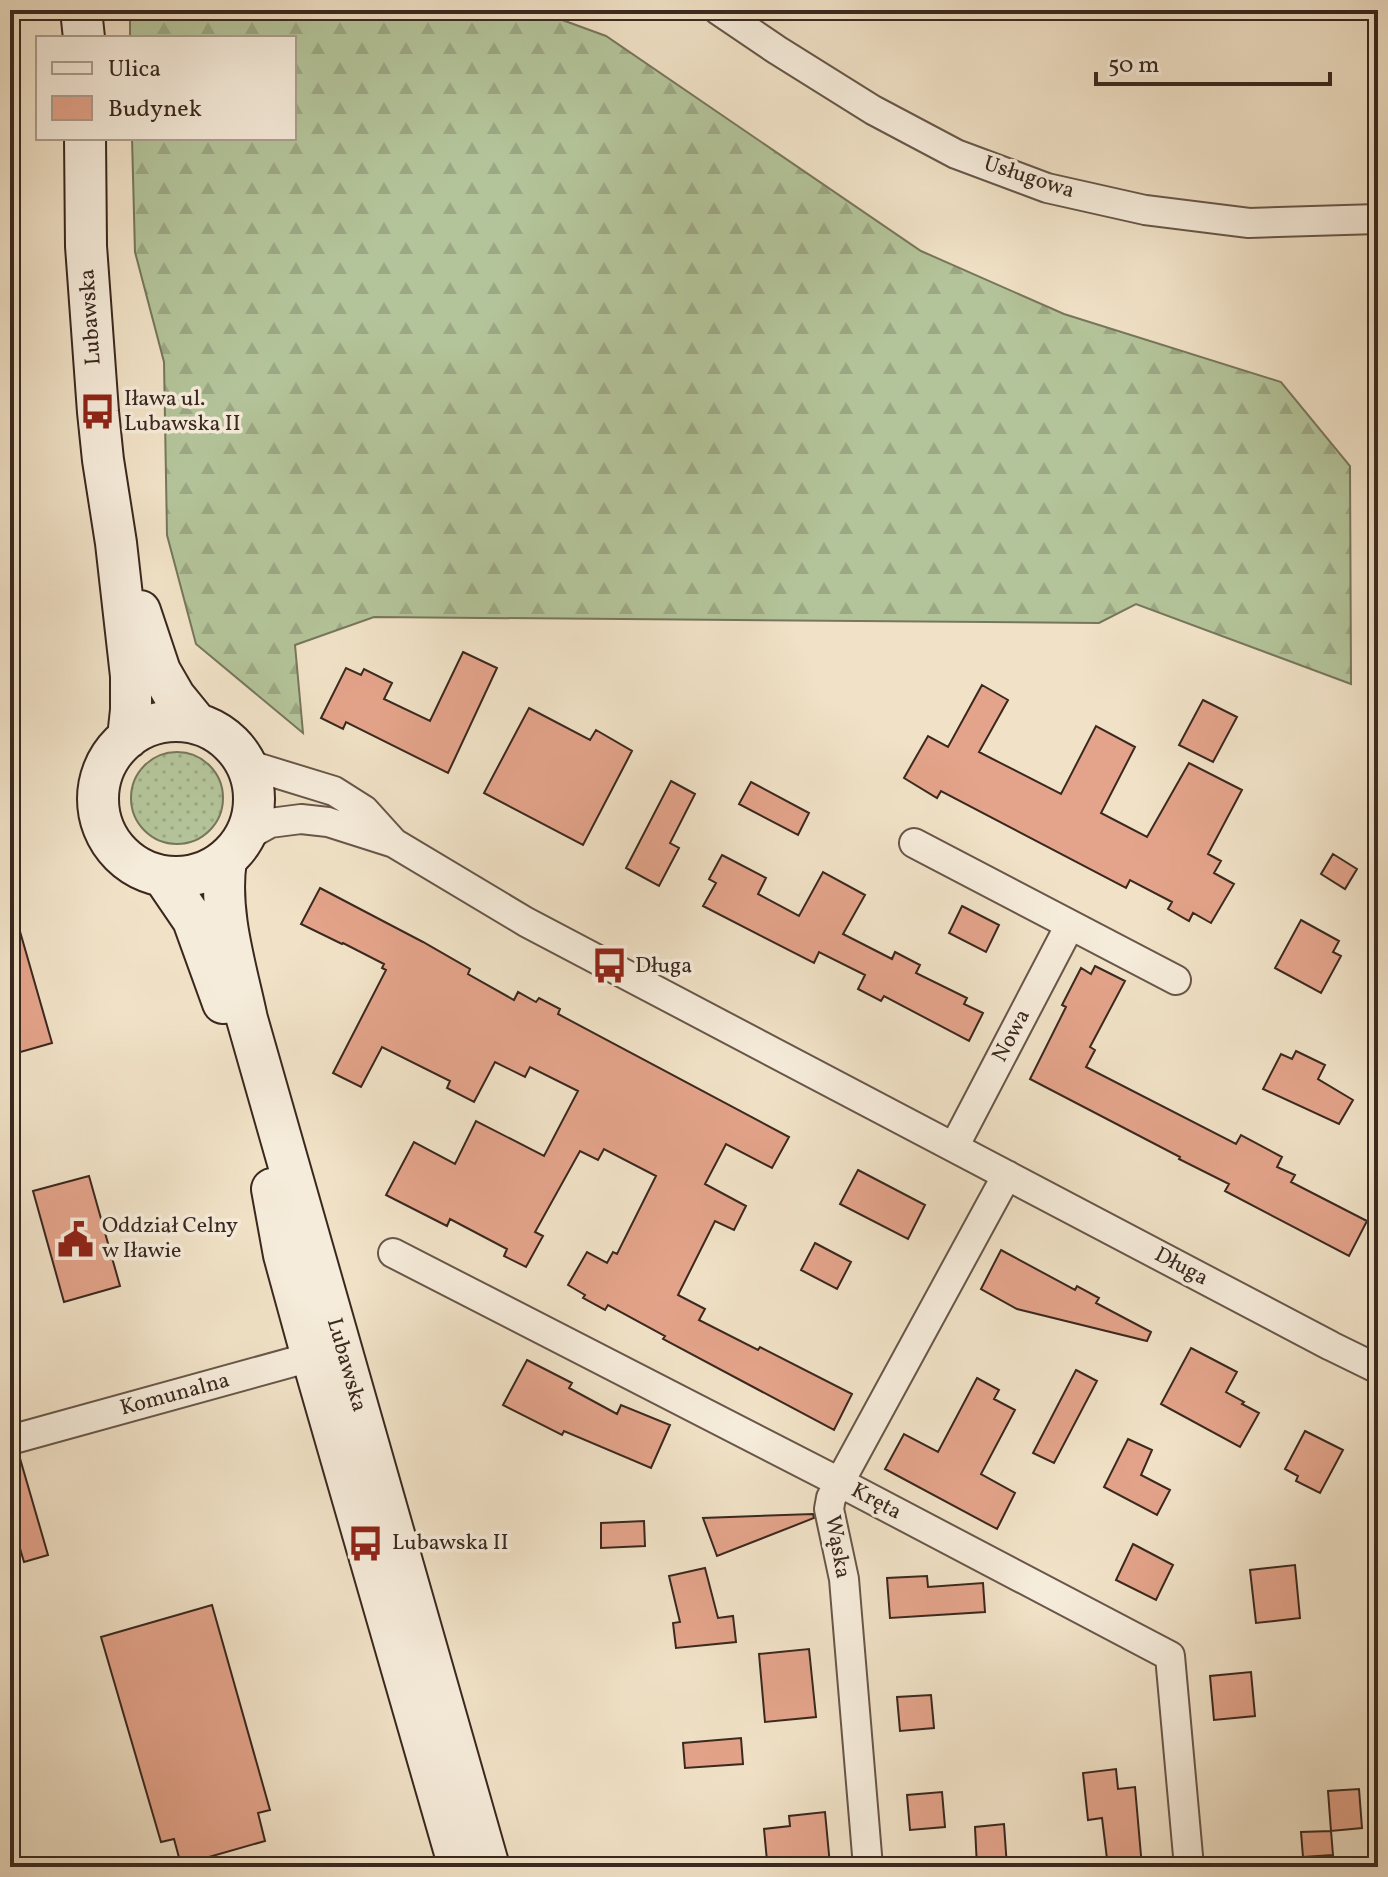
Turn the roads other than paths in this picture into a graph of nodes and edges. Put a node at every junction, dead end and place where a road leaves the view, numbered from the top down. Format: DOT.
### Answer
graph roads {
  1 [pos="83,10"];
  2 [pos="718,10"];
  3 [pos="84,36"];
  4 [pos="85,140"];
  5 [pos="1378,219"];
  6 [pos="116,543"];
  7 [pos="197,724"];
  8 [pos="128,738"];
  9 [pos="246,764"];
  10 [pos="394,843"];
  11 [pos="914,843"];
  12 [pos="236,848"];
  13 [pos="163,876"];
  14 [pos="1070,925"];
  15 [pos="1176,980"];
  16 [pos="954,1147"];
  17 [pos="1007,1175"];
  18 [pos="393,1253"];
  19 [pos="326,1353"];
  20 [pos="1378,1369"];
  21 [pos="10,1440"];
  22 [pos="839,1482"];
  23 [pos="459,1867"];
  24 [pos="489,1867"];
  25 [pos="868,1867"];
  26 [pos="1189,1867"];
  1 -- 3 [label="main road"];
  2 -- 5 [label="street, Usługowa"];
  4 -- 6 [label="main road, Lubawska"];
  6 -- 7 [label="main road, Lubawska"];
  6 -- 8 [label="main road, Lubawska"];
  7 -- 8 [label="main road"];
  7 -- 9 [label="main road"];
  8 -- 13 [label="main road"];
  9 -- 10 [label="street, Długa"];
  9 -- 12 [label="main road"];
  10 -- 12 [label="street, Długa"];
  10 -- 16 [label="street, Długa"];
  11 -- 14 [label="street"];
  12 -- 13 [label="main road"];
  12 -- 19 [label="main road, Lubawska"];
  13 -- 19 [label="main road, Lubawska"];
  14 -- 15 [label="street"];
  14 -- 16 [label="street, Nowa"];
  16 -- 17 [label="street, Długa"];
  17 -- 20 [label="street, Długa"];
  17 -- 22 [label="street, Wąska"];
  18 -- 22 [label="street, Kręta"];
  19 -- 21 [label="street, Komunalna"];
  19 -- 23 [label="main road, Lubawska"];
  19 -- 24 [label="main road, Lubawska"];
  22 -- 25 [label="street, Wąska"];
  22 -- 26 [label="street, Kręta"];
}
